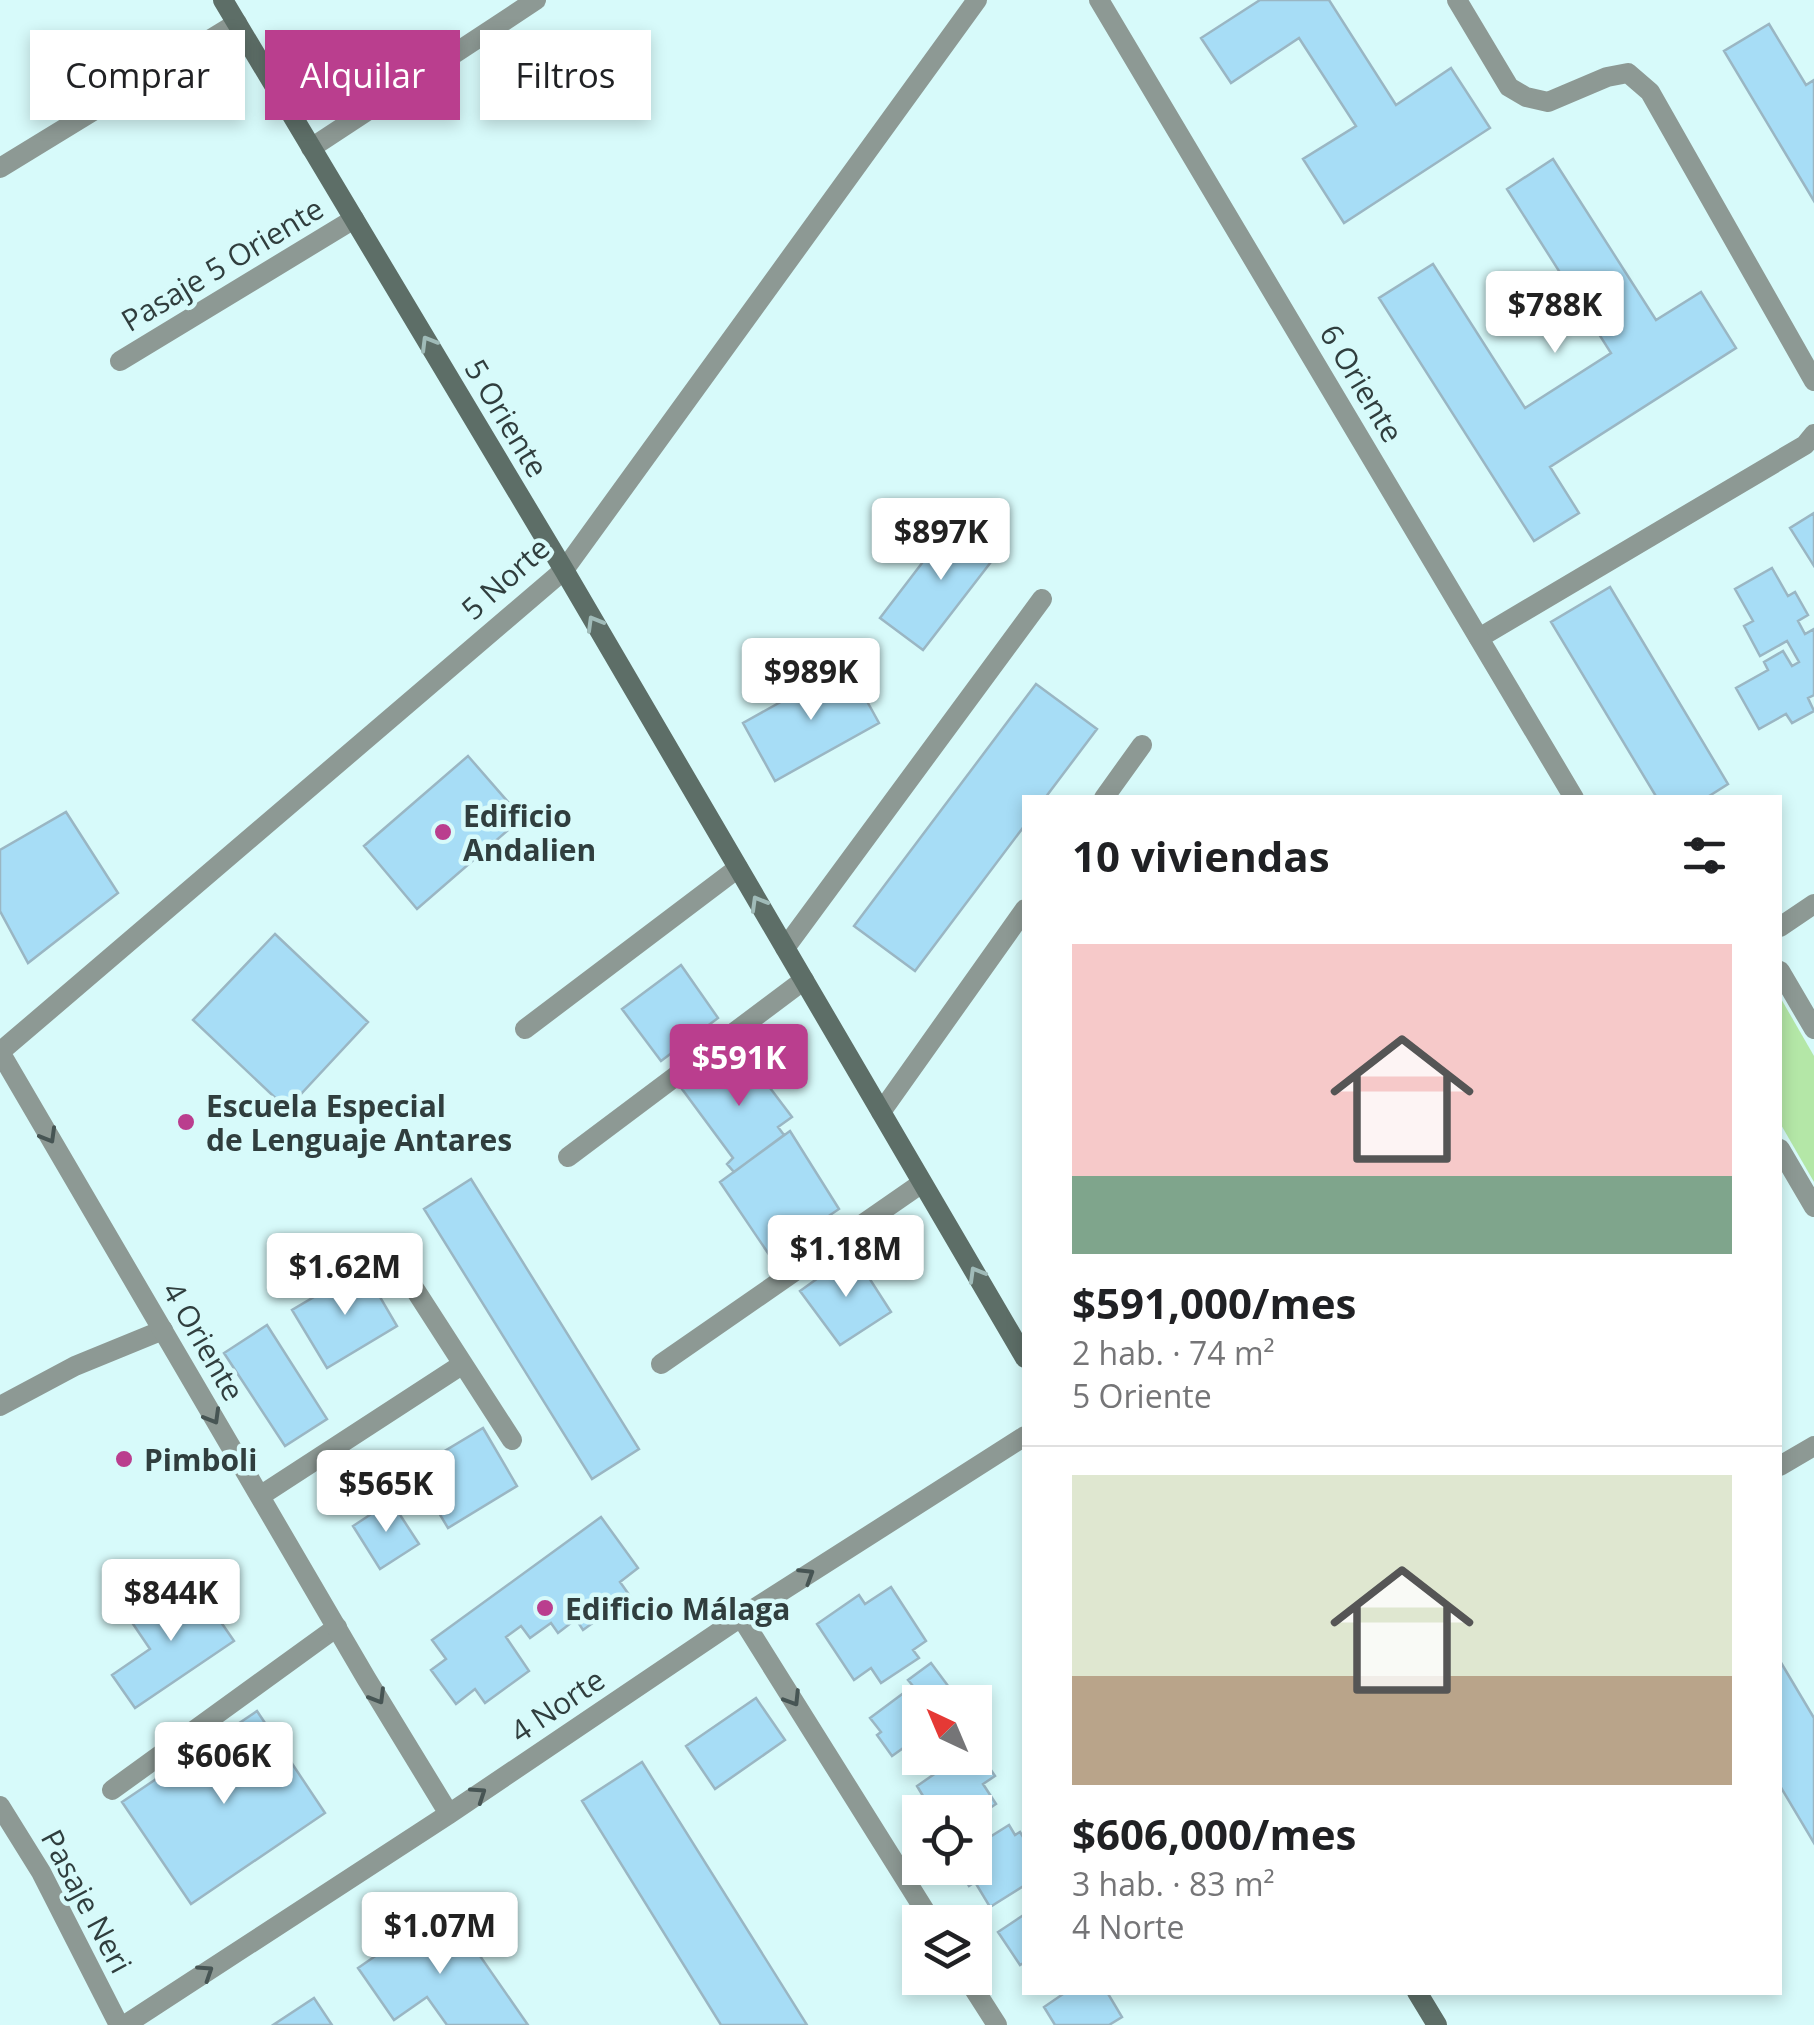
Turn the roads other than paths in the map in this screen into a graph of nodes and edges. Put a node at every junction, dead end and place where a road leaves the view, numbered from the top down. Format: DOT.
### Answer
graph roads {
  1 [pos="224,0"];
  2 [pos="536,0"];
  3 [pos="977,0"];
  4 [pos="1100,0"];
  5 [pos="1457,0"];
  6 [pos="236,23"];
  7 [pos="311,148"];
  8 [pos="0,168"];
  9 [pos="354,219"];
  10 [pos="120,361"];
  11 [pos="1814,382"];
  12 [pos="1814,434"];
  13 [pos="564,570"];
  14 [pos="1042,599"];
  15 [pos="1479,638"];
  16 [pos="1142,745"];
  17 [pos="1106,795"];
  18 [pos="1572,795"];
  19 [pos="738,868"];
  20 [pos="1814,904"];
  21 [pos="1022,913"];
  22 [pos="1782,927"];
  23 [pos="785,948"];
  24 [pos="1782,974"];
  25 [pos="804,980"];
  26 [pos="524,1029"];
  27 [pos="1814,1029"];
  28 [pos="0,1052"];
  29 [pos="880,1112"];
  30 [pos="1782,1152"];
  31 [pos="568,1157"];
  32 [pos="922,1183"];
  33 [pos="1814,1207"];
  34 [pos="394,1256"];
  35 [pos="163,1330"];
  36 [pos="1022,1353"];
  37 [pos="463,1364"];
  38 [pos="661,1364"];
  39 [pos="0,1406"];
  40 [pos="1022,1438"];
  41 [pos="512,1440"];
  42 [pos="1814,1446"];
  43 [pos="1782,1465"];
  44 [pos="260,1496"];
  45 [pos="741,1616"];
  46 [pos="336,1627"];
  47 [pos="112,1790"];
  48 [pos="0,1806"];
  49 [pos="449,1814"];
  50 [pos="921,1905"];
  51 [pos="977,1995"];
  52 [pos="1419,1995"];
  53 [pos="122,2025"];
  54 [pos="996,2025"];
  55 [pos="1437,2025"];
  1 -- 6 [label="main road, 5 Oriente"];
  2 -- 7 [label="street"];
  3 -- 13 [label="street, 5 Norte"];
  4 -- 15 [label="street, 6 Oriente"];
  5 -- 11 [label="street"];
  6 -- 7 [label="main road, 5 Oriente"];
  6 -- 8 [label="street"];
  7 -- 9 [label="main road, 5 Oriente"];
  9 -- 10 [label="street, Pasaje 5 Oriente"];
  13 -- 9 [label="main road, 5 Oriente, one-way"];
  12 -- 15 [label="street"];
  19 -- 13 [label="main road, 5 Oriente, one-way"];
  13 -- 28 [label="street, 5 Norte"];
  14 -- 23 [label="street"];
  15 -- 18 [label="street, 6 Oriente"];
  16 -- 17 [label="street"];
  23 -- 19 [label="main road, 5 Oriente, one-way"];
  19 -- 26 [label="street"];
  20 -- 22 [label="street"];
  21 -- 29 [label="street"];
  23 -- 25 [label="main road, 5 Oriente"];
  24 -- 27 [label="street"];
  25 -- 29 [label="main road, 5 Oriente"];
  25 -- 31 [label="street"];
  28 -- 35 [label="street, 4 Oriente, one-way"];
  29 -- 32 [label="main road, 5 Oriente"];
  30 -- 33 [label="street"];
  36 -- 32 [label="main road, 5 Oriente, one-way"];
  32 -- 38 [label="street"];
  34 -- 37 [label="street"];
  35 -- 39 [label="street"];
  35 -- 44 [label="street, 4 Oriente, one-way"];
  37 -- 41 [label="street"];
  37 -- 44 [label="street"];
  45 -- 40 [label="street, 4 Norte, one-way"];
  42 -- 43 [label="street"];
  44 -- 46 [label="street, 4 Oriente"];
  49 -- 45 [label="street, 4 Norte, one-way"];
  45 -- 50 [label="street, one-way"];
  46 -- 47 [label="street"];
  46 -- 49 [label="street, 4 Oriente, one-way"];
  48 -- 53 [label="street, Pasaje Neri"];
  53 -- 49 [label="street, 4 Norte, one-way"];
  51 -- 54 [label="street"];
  52 -- 55 [label="main road"];
}
